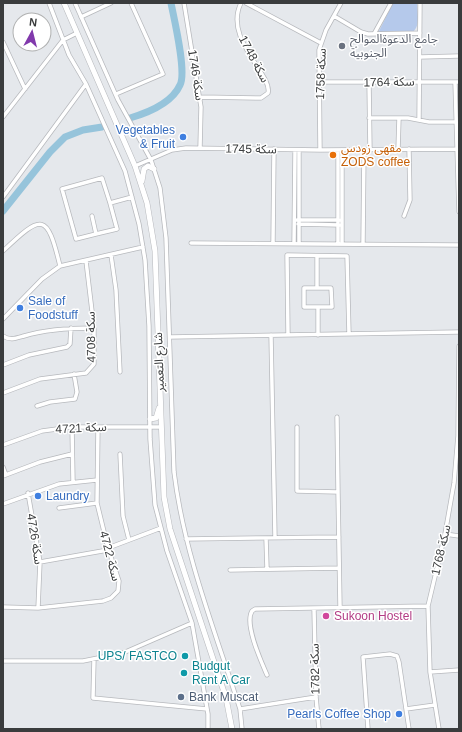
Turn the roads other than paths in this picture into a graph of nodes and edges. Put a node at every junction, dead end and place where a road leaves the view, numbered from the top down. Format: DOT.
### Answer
graph roads {
  1 [pos="49,3"];
  2 [pos="64,3"];
  3 [pos="75,3"];
  4 [pos="111,3"];
  5 [pos="131,3"];
  6 [pos="184,3"];
  7 [pos="241,3"];
  8 [pos="246,3"];
  9 [pos="341,3"];
  10 [pos="391,3"];
  11 [pos="420,3"];
  12 [pos="334,16"];
  13 [pos="81,17"];
  14 [pos="420,33"];
  15 [pos="77,34"];
  16 [pos="374,34"];
  17 [pos="63,40"];
  18 [pos="3,42"];
  19 [pos="321,43"];
  20 [pos="459,56"];
  21 [pos="420,57"];
  22 [pos="420,81"];
  23 [pos="320,82"];
  24 [pos="368,82"];
  25 [pos="457,82"];
  26 [pos="86,84"];
  27 [pos="25,90"];
  28 [pos="116,94"];
  29 [pos="200,97"];
  30 [pos="3,117"];
  31 [pos="369,118"];
  32 [pos="398,118"];
  33 [pos="419,120"];
  34 [pos="456,122"];
  35 [pos="200,148"];
  36 [pos="274,149"];
  37 [pos="456,149"];
  38 [pos="297,150"];
  39 [pos="320,150"];
  40 [pos="340,150"];
  41 [pos="364,150"];
  42 [pos="370,150"];
  43 [pos="398,150"];
  44 [pos="409,150"];
  45 [pos="151,160"];
  46 [pos="135,166"];
  47 [pos="154,168"];
  48 [pos="142,188"];
  49 [pos="459,193"];
  50 [pos="3,197"];
  51 [pos="132,197"];
  52 [pos="110,203"];
  53 [pos="459,212"];
  54 [pos="92,216"];
  55 [pos="404,216"];
  56 [pos="297,220"];
  57 [pos="340,220"];
  58 [pos="294,224"];
  59 [pos="299,224"];
  60 [pos="340,224"];
  61 [pos="96,234"];
  62 [pos="273,242"];
  63 [pos="294,242"];
  64 [pos="299,242"];
  65 [pos="191,243"];
  66 [pos="340,243"];
  67 [pos="363,243"];
  68 [pos="459,244"];
  69 [pos="143,247"];
  70 [pos="3,251"];
  71 [pos="111,255"];
  72 [pos="317,256"];
  73 [pos="86,261"];
  74 [pos="60,266"];
  75 [pos="317,288"];
  76 [pos="318,307"];
  77 [pos="3,319"];
  78 [pos="71,328"];
  79 [pos="94,328"];
  80 [pos="459,332"];
  81 [pos="349,334"];
  82 [pos="271,335"];
  83 [pos="288,335"];
  84 [pos="318,335"];
  85 [pos="3,336"];
  86 [pos="170,337"];
  87 [pos="459,346"];
  88 [pos="3,365"];
  89 [pos="120,372"];
  90 [pos="459,372"];
  91 [pos="74,374"];
  92 [pos="3,393"];
  93 [pos="161,405"];
  94 [pos="37,406"];
  95 [pos="337,417"];
  96 [pos="150,419"];
  97 [pos="72,427"];
  98 [pos="98,427"];
  99 [pos="150,427"];
  100 [pos="162,427"];
  101 [pos="296,427"];
  102 [pos="3,445"];
  103 [pos="72,454"];
  104 [pos="120,454"];
  105 [pos="3,467"];
  106 [pos="5,476"];
  107 [pos="97,480"];
  108 [pos="73,482"];
  109 [pos="338,492"];
  110 [pos="28,494"];
  111 [pos="97,503"];
  112 [pos="3,504"];
  113 [pos="59,508"];
  114 [pos="161,528"];
  115 [pos="445,534"];
  116 [pos="459,536"];
  117 [pos="339,537"];
  118 [pos="266,538"];
  119 [pos="275,538"];
  120 [pos="186,539"];
  121 [pos="129,540"];
  122 [pos="108,549"];
  123 [pos="40,562"];
  124 [pos="339,568"];
  125 [pos="267,569"];
  126 [pos="230,570"];
  127 [pos="428,606"];
  128 [pos="3,607"];
  129 [pos="340,607"];
  130 [pos="38,608"];
  131 [pos="314,609"];
  132 [pos="192,623"];
  133 [pos="94,659"];
  134 [pos="3,661"];
  135 [pos="459,670"];
  136 [pos="430,672"];
  137 [pos="268,675"];
  138 [pos="316,697"];
  139 [pos="435,705"];
  140 [pos="240,708"];
  141 [pos="207,709"];
  142 [pos="406,709"];
  143 [pos="208,729"];
  144 [pos="232,729"];
  145 [pos="242,729"];
  146 [pos="318,729"];
  147 [pos="368,729"];
  148 [pos="409,729"];
  149 [pos="439,729"];
  1 -- 17 [label="street"];
  2 -- 15 [label="main road, شارع التعمير"];
  3 -- 13 [label="street"];
  4 -- 13 [label="street"];
  5 -- 28 [label="street"];
  6 -- 29 [label="street, سكة 1746"];
  7 -- 29 [label="street, سكة 1748"];
  8 -- 19 [label="street"];
  9 -- 12 [label="street, سكة 1758"];
  10 -- 16 [label="street"];
  11 -- 14 [label="street"];
  12 -- 16 [label="street"];
  12 -- 19 [label="street, سكة 1758"];
  13 -- 28 [label="street"];
  14 -- 16 [label="street"];
  14 -- 21 [label="street"];
  15 -- 17 [label="street"];
  15 -- 46 [label="main road, شارع التعمير"];
  17 -- 26 [label="street"];
  17 -- 27 [label="street"];
  18 -- 27 [label="street"];
  19 -- 23 [label="street, سكة 1758"];
  20 -- 21 [label="street"];
  21 -- 22 [label="street"];
  22 -- 24 [label="street, سكة 1764"];
  22 -- 25 [label="street, سكة 1764"];
  22 -- 33 [label="street"];
  23 -- 24 [label="street, سكة 1764"];
  23 -- 39 [label="street, سكة 1758"];
  24 -- 31 [label="street"];
  25 -- 34 [label="street"];
  26 -- 50 [label="street"];
  26 -- 51 [label="street"];
  27 -- 30 [label="street"];
  28 -- 45 [label="street"];
  29 -- 35 [label="street, سكة 1746"];
  31 -- 32 [label="street"];
  31 -- 42 [label="street"];
  32 -- 33 [label="street"];
  32 -- 43 [label="street"];
  33 -- 34 [label="street"];
  34 -- 37 [label="street"];
  35 -- 36 [label="street, سكة 1745"];
  35 -- 45 [label="street, سكة 1745"];
  36 -- 38 [label="street, سكة 1745"];
  36 -- 62 [label="street"];
  37 -- 44 [label="street, سكة 1745"];
  37 -- 49 [label="street"];
  38 -- 39 [label="street, سكة 1745"];
  38 -- 56 [label="street"];
  39 -- 40 [label="street, سكة 1745"];
  40 -- 41 [label="street, سكة 1745"];
  40 -- 57 [label="street"];
  41 -- 42 [label="street, سكة 1745"];
  41 -- 67 [label="street"];
  42 -- 43 [label="street, سكة 1745"];
  43 -- 44 [label="street, سكة 1745"];
  44 -- 55 [label="street"];
  45 -- 46 [label="street, سكة 1745"];
  45 -- 47 [label="street"];
  46 -- 48 [label="main road, شارع التعمير"];
  47 -- 48 [label="main road"];
  47 -- 86 [label="street"];
  48 -- 93 [label="main road, شارع التعمير"];
  49 -- 53 [label="street"];
  51 -- 52 [label="street"];
  51 -- 69 [label="street"];
  52 -- 61 [label="street"];
  52 -- 61 [label="street"];
  54 -- 61 [label="street"];
  56 -- 57 [label="street"];
  56 -- 58 [label="street"];
  56 -- 59 [label="street"];
  57 -- 60 [label="street"];
  58 -- 59 [label="street"];
  58 -- 63 [label="street"];
  59 -- 60 [label="street"];
  59 -- 64 [label="street"];
  60 -- 66 [label="street"];
  62 -- 63 [label="street"];
  62 -- 65 [label="street"];
  63 -- 64 [label="street"];
  64 -- 66 [label="street"];
  66 -- 67 [label="street"];
  67 -- 68 [label="street"];
  69 -- 71 [label="street"];
  69 -- 96 [label="street"];
  70 -- 74 [label="street"];
  71 -- 73 [label="street"];
  71 -- 89 [label="street"];
  72 -- 75 [label="street"];
  72 -- 81 [label="street"];
  72 -- 83 [label="street"];
  73 -- 74 [label="street"];
  73 -- 79 [label="street, سكة 4708"];
  74 -- 77 [label="street"];
  75 -- 76 [label="street"];
  75 -- 76 [label="street"];
  76 -- 84 [label="street"];
  78 -- 79 [label="street"];
  78 -- 85 [label="street"];
  78 -- 88 [label="street"];
  79 -- 91 [label="street, سكة 4708"];
  80 -- 81 [label="street"];
  81 -- 84 [label="street"];
  82 -- 83 [label="street"];
  82 -- 86 [label="street"];
  82 -- 119 [label="street"];
  83 -- 84 [label="street"];
  86 -- 120 [label="street"];
  87 -- 90 [label="street, سكة 1768"];
  90 -- 115 [label="street, سكة 1768"];
  91 -- 92 [label="street, سكة 4708"];
  91 -- 94 [label="street"];
  93 -- 96 [label="main road"];
  93 -- 100 [label="main road, شارع التعمير"];
  95 -- 109 [label="street"];
  96 -- 99 [label="street"];
  97 -- 98 [label="street, سكة 4721"];
  97 -- 102 [label="street, سكة 4721"];
  97 -- 103 [label="street"];
  98 -- 99 [label="street, سكة 4721"];
  98 -- 107 [label="street, سكة 4722"];
  99 -- 100 [label="street, سكة 4721"];
  99 -- 114 [label="street"];
  100 -- 144 [label="main road, شارع التعمير"];
  101 -- 109 [label="street"];
  103 -- 106 [label="street"];
  103 -- 108 [label="street"];
  104 -- 121 [label="street"];
  105 -- 106 [label="street"];
  107 -- 108 [label="street"];
  107 -- 111 [label="street, سكة 4722"];
  108 -- 110 [label="street"];
  109 -- 117 [label="street"];
  110 -- 112 [label="street"];
  110 -- 123 [label="street, سكة 4726"];
  111 -- 113 [label="street"];
  111 -- 122 [label="street, سكة 4722"];
  114 -- 121 [label="street"];
  114 -- 132 [label="street"];
  115 -- 116 [label="street"];
  115 -- 127 [label="street, سكة 1768"];
  117 -- 119 [label="street"];
  117 -- 124 [label="street"];
  118 -- 119 [label="street"];
  118 -- 120 [label="street"];
  118 -- 125 [label="street"];
  120 -- 140 [label="street"];
  121 -- 122 [label="street"];
  122 -- 123 [label="street"];
  122 -- 130 [label="street, سكة 4722"];
  123 -- 130 [label="street, سكة 4726"];
  124 -- 125 [label="street"];
  124 -- 129 [label="street"];
  125 -- 126 [label="street"];
  127 -- 129 [label="street"];
  127 -- 136 [label="street, سكة 1768"];
  128 -- 130 [label="street, سكة 4722"];
  129 -- 131 [label="street"];
  131 -- 137 [label="street"];
  131 -- 138 [label="street, سكة 1782"];
  132 -- 133 [label="street"];
  132 -- 141 [label="street"];
  133 -- 134 [label="street"];
  133 -- 141 [label="street"];
  135 -- 136 [label="street"];
  136 -- 139 [label="street, سكة 1768"];
  138 -- 140 [label="street"];
  138 -- 146 [label="street, سكة 1782"];
  139 -- 142 [label="street"];
  139 -- 149 [label="street, سكة 1768"];
  140 -- 145 [label="street"];
  141 -- 143 [label="street"];
  142 -- 147 [label="street"];
  142 -- 148 [label="street"];
}
